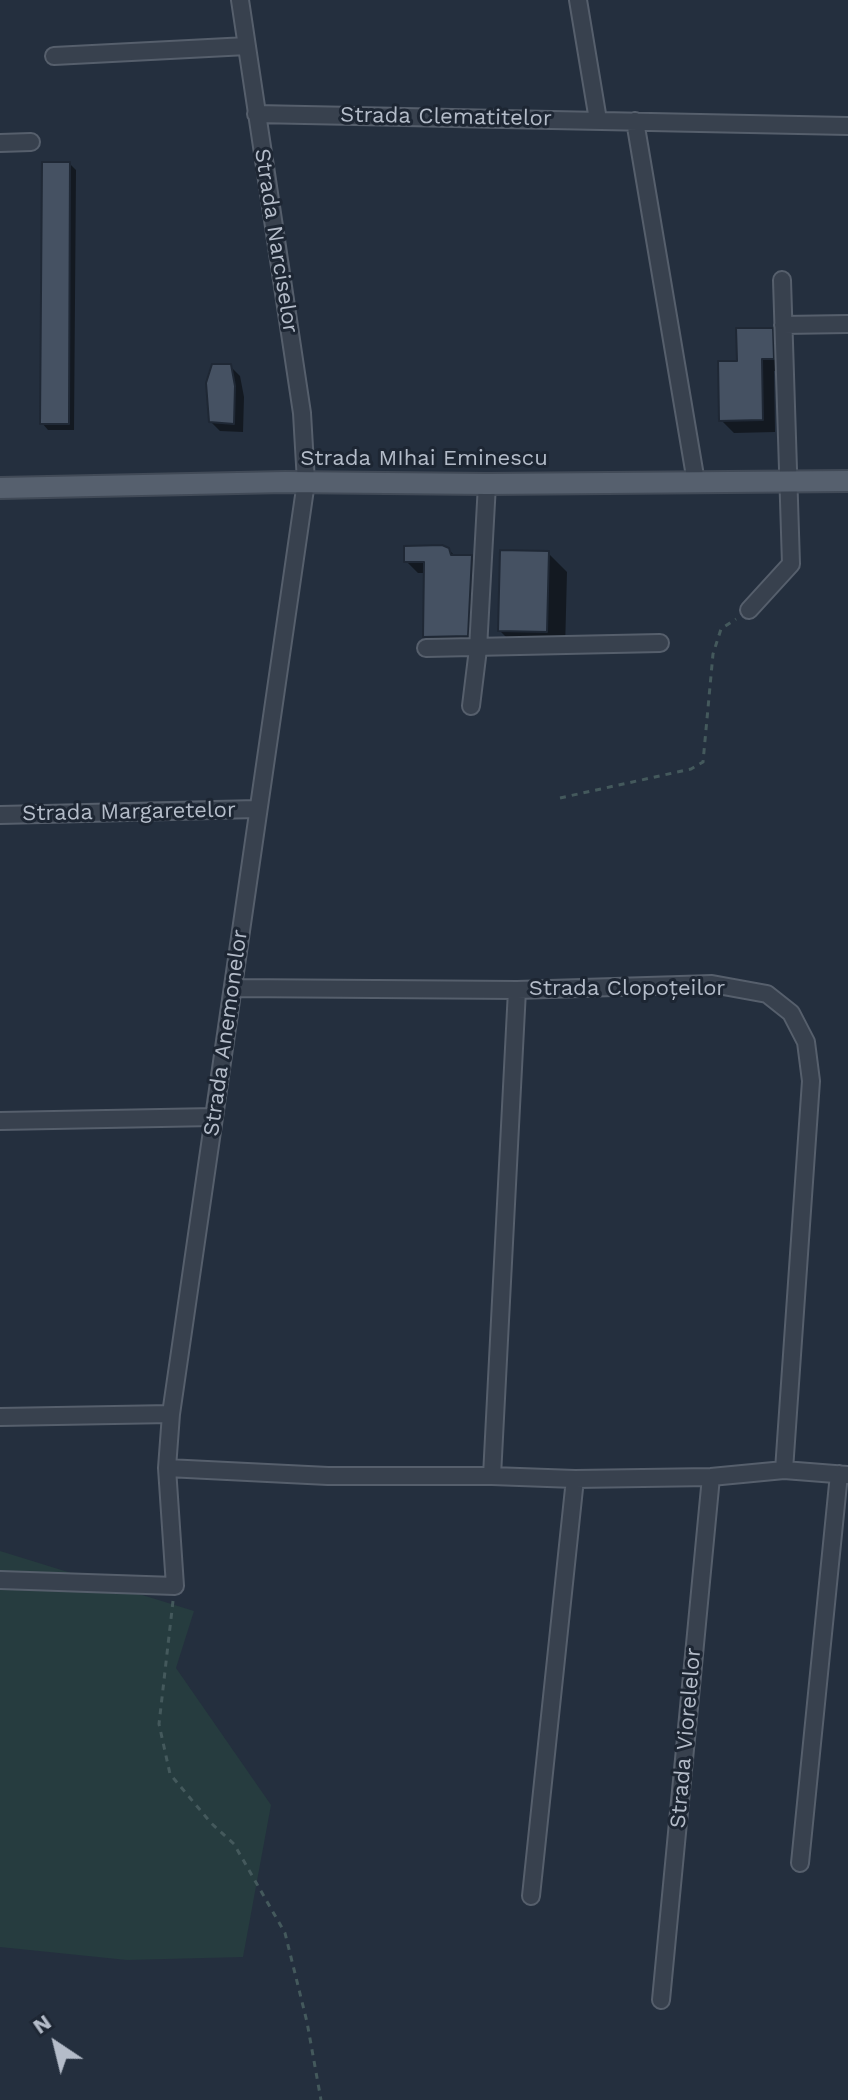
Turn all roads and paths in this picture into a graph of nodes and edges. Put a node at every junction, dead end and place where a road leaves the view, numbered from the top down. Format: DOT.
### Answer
graph roads {
  1 [pos="240,0"];
  2 [pos="578,0"];
  3 [pos="247,46"];
  4 [pos="54,56"];
  5 [pos="256,114"];
  6 [pos="598,120"];
  7 [pos="635,121"];
  8 [pos="848,126"];
  9 [pos="31,142"];
  10 [pos="0,143"];
  11 [pos="782,280"];
  12 [pos="848,324"];
  13 [pos="783,325"];
  14 [pos="848,481"];
  15 [pos="306,482"];
  16 [pos="696,482"];
  17 [pos="788,482"];
  18 [pos="487,484"];
  19 [pos="0,488"];
  20 [pos="749,610"];
  21 [pos="660,643"];
  22 [pos="426,648"];
  23 [pos="478,649"];
  24 [pos="471,706"];
  25 [pos="560,798"];
  26 [pos="257,809"];
  27 [pos="0,815"];
  28 [pos="233,988"];
  29 [pos="517,990"];
  30 [pos="214,1117"];
  31 [pos="0,1121"];
  32 [pos="171,1414"];
  33 [pos="0,1417"];
  34 [pos="167,1468"];
  35 [pos="784,1470"];
  36 [pos="843,1475"];
  37 [pos="492,1476"];
  38 [pos="711,1477"];
  39 [pos="575,1479"];
  40 [pos="0,1580"];
  41 [pos="175,1586"];
  42 [pos="800,1863"];
  43 [pos="531,1896"];
  44 [pos="661,2000"];
  45 [pos="321,2100"];
  1 -- 3 [label="street, Strada Narciselor"];
  2 -- 6 [label="street"];
  3 -- 4 [label="street"];
  3 -- 5 [label="street, Strada Narciselor"];
  5 -- 6 [label="street, Strada Clematitelor"];
  5 -- 15 [label="street, Strada Narciselor"];
  6 -- 7 [label="street, Strada Clematitelor"];
  7 -- 8 [label="street, Strada Clematitelor"];
  7 -- 16 [label="street"];
  9 -- 10 [label="street"];
  11 -- 13 [label="street"];
  12 -- 13 [label="street"];
  13 -- 17 [label="street"];
  14 -- 17 [label="main road, Strada MIhai Eminescu"];
  15 -- 18 [label="main road, Strada MIhai Eminescu"];
  15 -- 19 [label="main road, Strada MIhai Eminescu"];
  15 -- 26 [label="street, Strada Anemonelor"];
  16 -- 17 [label="main road, Strada MIhai Eminescu"];
  16 -- 18 [label="main road, Strada MIhai Eminescu"];
  17 -- 20 [label="street"];
  18 -- 23 [label="street"];
  20 -- 25 [label="path"];
  21 -- 23 [label="street"];
  22 -- 23 [label="street"];
  23 -- 24 [label="street"];
  26 -- 27 [label="street, Strada Margaretelor"];
  26 -- 28 [label="street, Strada Anemonelor"];
  28 -- 29 [label="street, Strada Clopoțeilor"];
  28 -- 30 [label="street, Strada Anemonelor"];
  29 -- 35 [label="street, Strada Clopoțeilor"];
  29 -- 37 [label="street"];
  30 -- 31 [label="street"];
  30 -- 32 [label="street, Strada Anemonelor"];
  32 -- 33 [label="street"];
  32 -- 34 [label="street, Strada Anemonelor"];
  34 -- 37 [label="street"];
  34 -- 41 [label="street, Strada Anemonelor"];
  35 -- 36 [label="street"];
  35 -- 38 [label="street"];
  36 -- 42 [label="street"];
  37 -- 39 [label="street"];
  38 -- 39 [label="street"];
  38 -- 44 [label="street, Strada Viorelelor"];
  39 -- 43 [label="street"];
  40 -- 41 [label="street"];
  41 -- 45 [label="path"];
}
